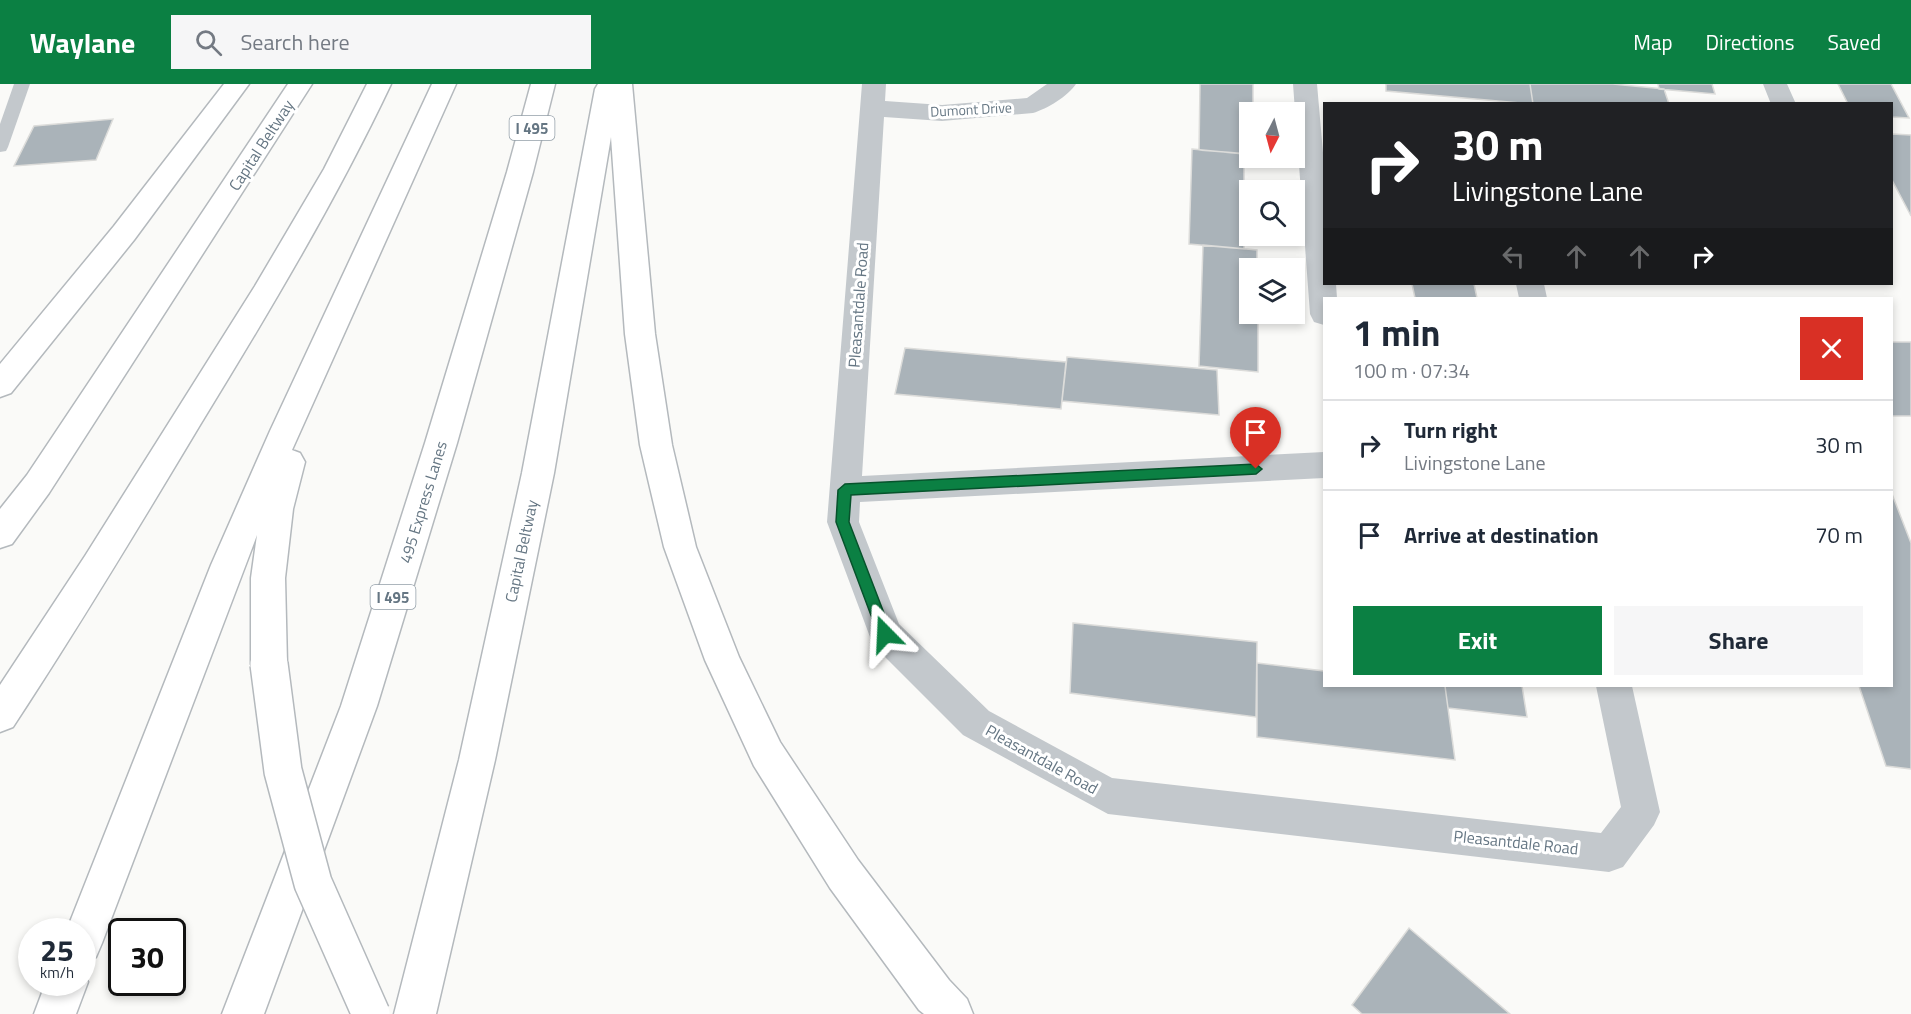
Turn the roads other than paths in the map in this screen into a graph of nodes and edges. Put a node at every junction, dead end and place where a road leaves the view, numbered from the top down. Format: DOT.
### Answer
graph roads {
  1 [pos="22,84"];
  2 [pos="237,84"];
  3 [pos="300,84"];
  4 [pos="379,84"];
  5 [pos="444,84"];
  6 [pos="543,84"];
  7 [pos="608,84"];
  8 [pos="620,84"];
  9 [pos="1064,84"];
  10 [pos="1305,84"];
  11 [pos="1775,84"];
  12 [pos="873,96"];
  13 [pos="1783,102"];
  14 [pos="1316,129"];
  15 [pos="0,147"];
  16 [pos="1323,297"];
  17 [pos="337,319"];
  18 [pos="0,385"];
  19 [pos="1323,465"];
  20 [pos="845,490"];
  21 [pos="0,534"];
  22 [pos="1614,687"];
  23 [pos="0,715"];
  24 [pos="92,918"];
  25 [pos="62,996"];
  26 [pos="55,1014"];
  27 [pos="243,1014"];
  28 [pos="370,1014"];
  29 [pos="415,1014"];
  30 [pos="952,1014"];
  1 -- 15 [label="lane"];
  2 -- 18 [label="highway"];
  3 -- 21 [label="highway, Capital Beltway"];
  4 -- 23 [label="highway"];
  5 -- 17 [label="highway"];
  6 -- 27 [label="highway, 495 Express Lanes / I 495"];
  7 -- 29 [label="highway, Capital Beltway"];
  8 -- 30 [label="highway"];
  9 -- 12 [label="street, Dumont Drive"];
  10 -- 14 [label="street"];
  11 -- 13 [label="street"];
  12 -- 20 [label="street, Pleasantdale Road"];
  14 -- 16 [label="street"];
  17 -- 24 [label="highway"];
  17 -- 28 [label="highway, bridge"];
  19 -- 20 [label="street"];
  20 -- 22 [label="street, Pleasantdale Road"];
  25 -- 26 [label="highway"];
}
